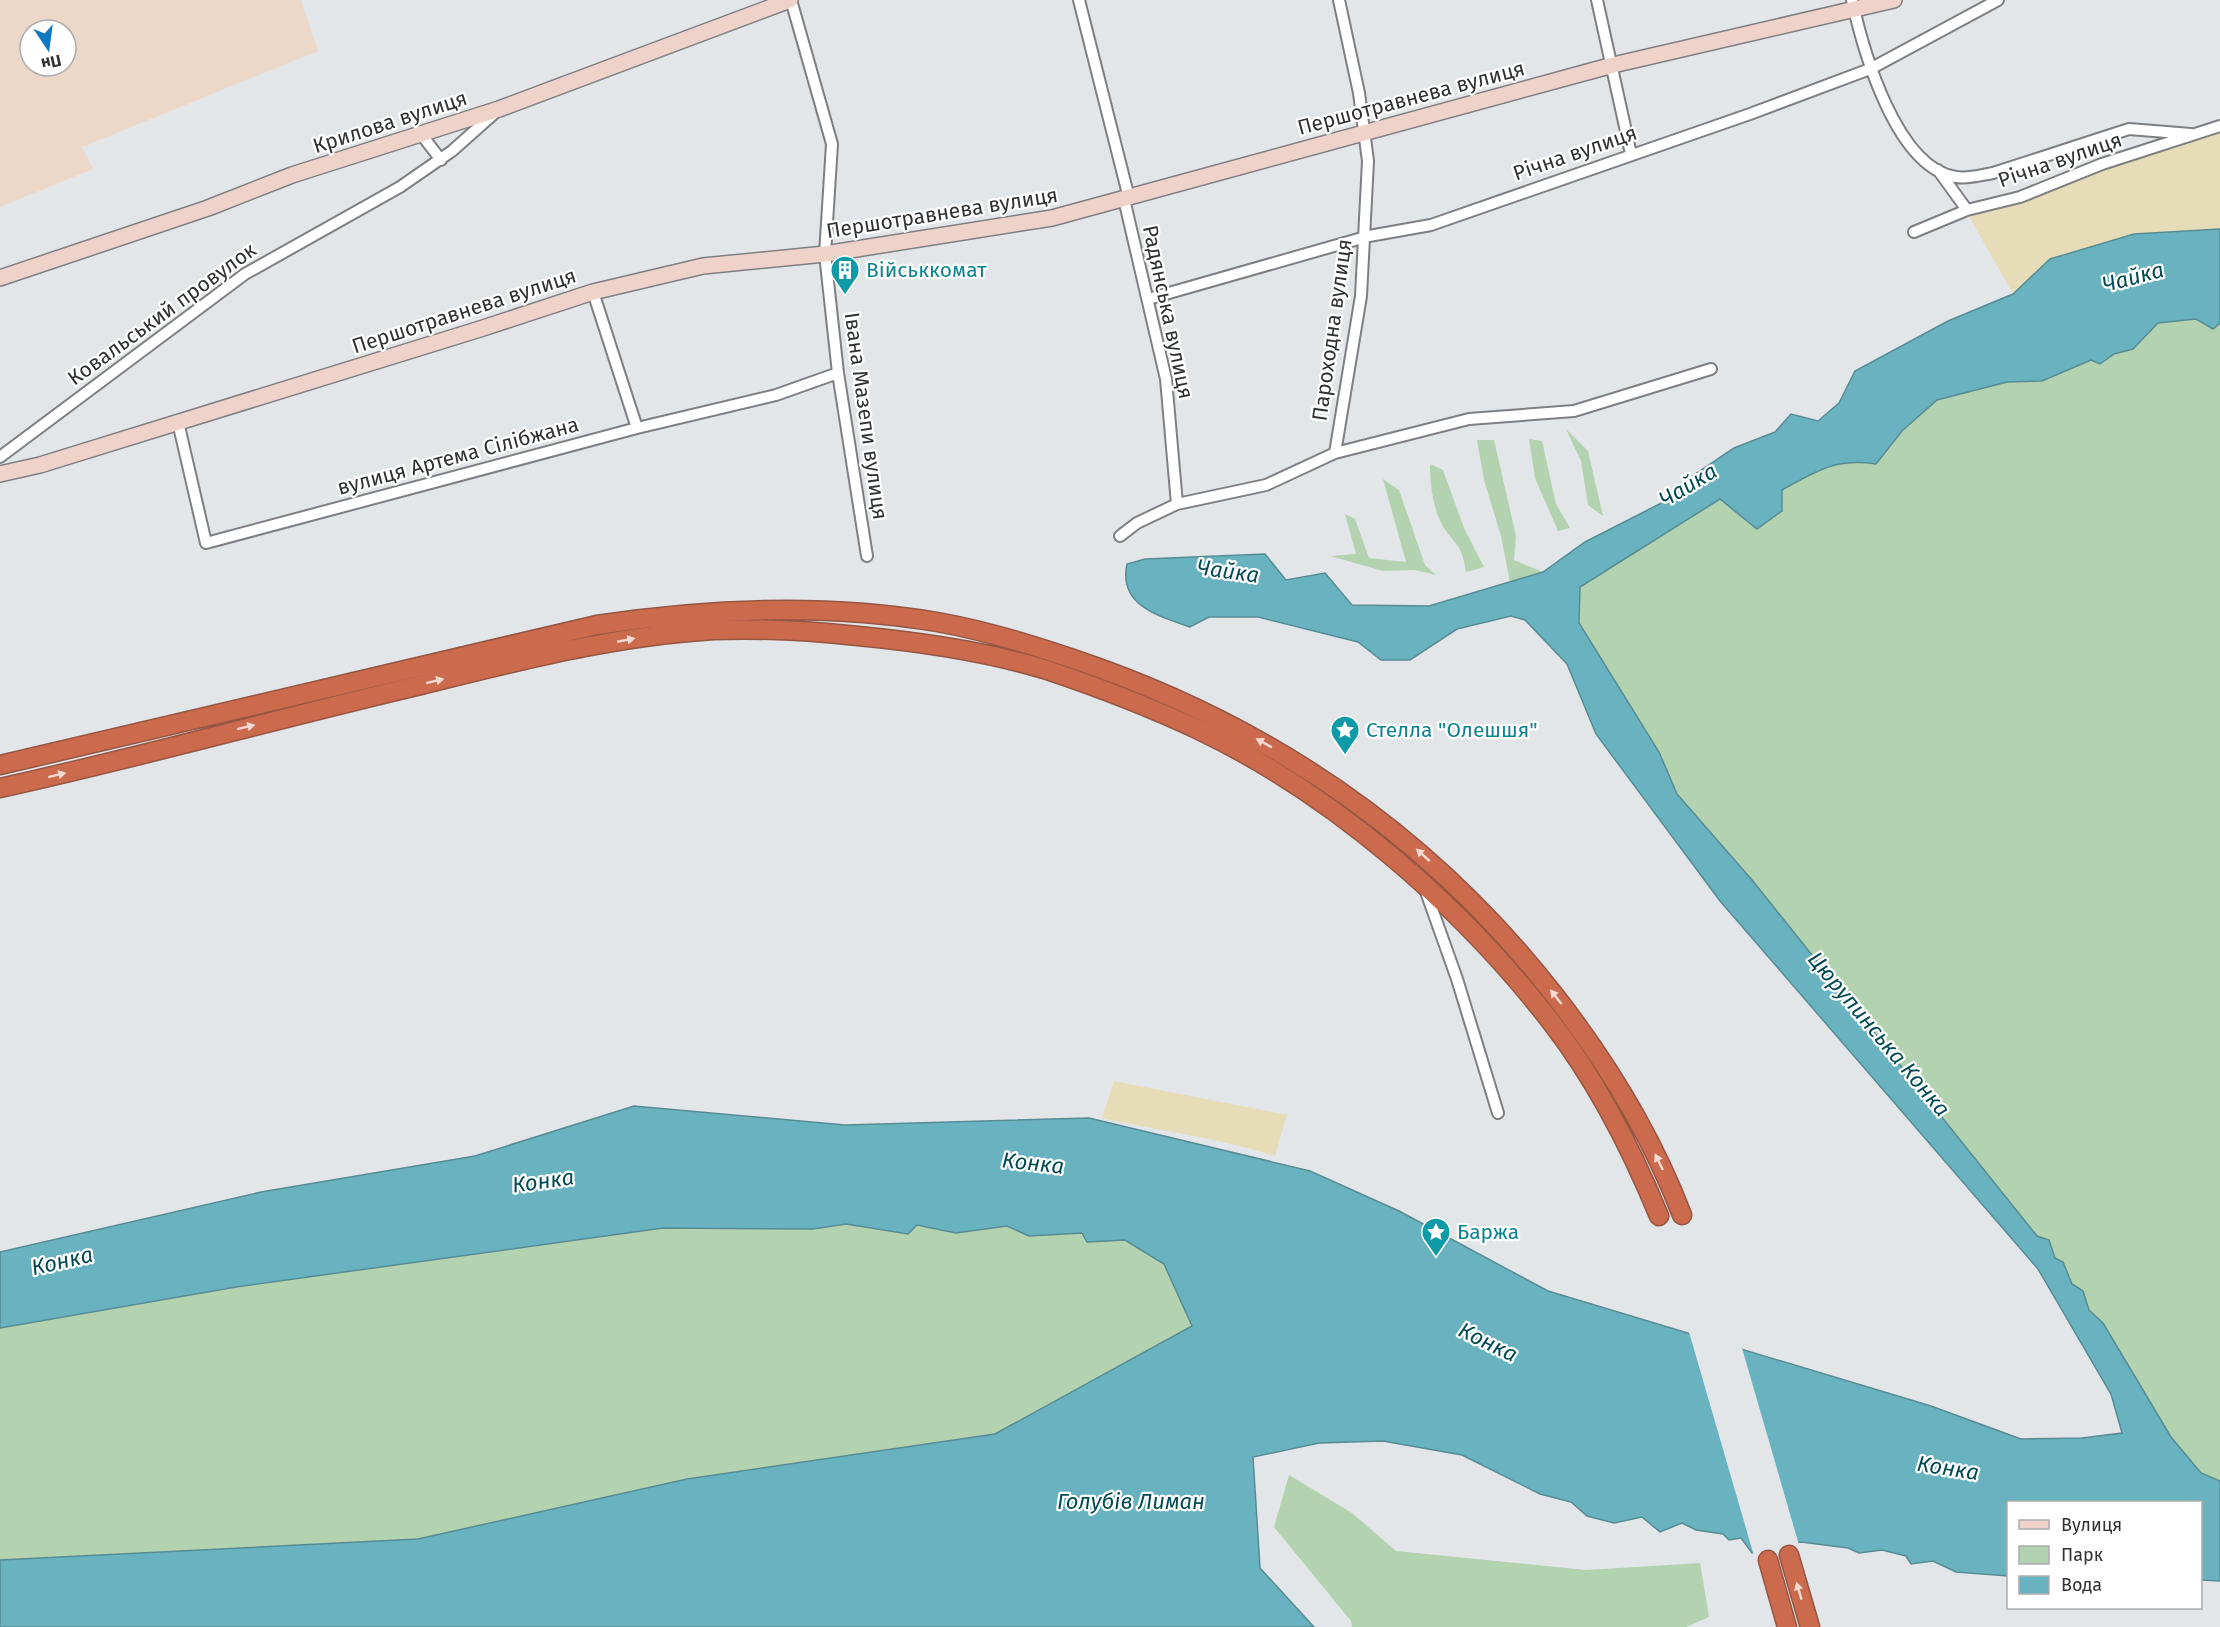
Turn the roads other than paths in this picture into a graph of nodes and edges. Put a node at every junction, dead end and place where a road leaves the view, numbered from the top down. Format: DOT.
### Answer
graph roads {
  1 [pos="790,0"];
  2 [pos="1079,0"];
  3 [pos="1339,0"];
  4 [pos="1597,0"];
  5 [pos="1894,0"];
  6 [pos="1998,0"];
  7 [pos="1853,4"];
  8 [pos="1613,65"];
  9 [pos="1870,69"];
  10 [pos="500,109"];
  11 [pos="2220,126"];
  12 [pos="1366,131"];
  13 [pos="421,134"];
  14 [pos="2191,134"];
  15 [pos="1631,154"];
  16 [pos="441,160"];
  17 [pos="1938,169"];
  18 [pos="1127,199"];
  19 [pos="1967,210"];
  20 [pos="1914,232"];
  21 [pos="1365,237"];
  22 [pos="825,254"];
  23 [pos="0,278"];
  24 [pos="593,292"];
  25 [pos="1148,298"];
  26 [pos="1711,369"];
  27 [pos="838,373"];
  28 [pos="178,422"];
  29 [pos="637,428"];
  30 [pos="1335,453"];
  31 [pos="0,457"];
  32 [pos="0,474"];
  33 [pos="1177,504"];
  34 [pos="1120,536"];
  35 [pos="867,556"];
  36 [pos="0,765"];
  37 [pos="0,790"];
  38 [pos="1424,886"];
  39 [pos="1498,1113"];
  40 [pos="1682,1215"];
  41 [pos="1659,1216"];
  42 [pos="1789,1555"];
  43 [pos="1768,1560"];
  44 [pos="1787,1627"];
  45 [pos="1810,1627"];
  1 -- 10 [label="street, Крилова вулиця"];
  1 -- 22 [label="street, Івана Мазепи вулиця"];
  2 -- 18 [label="street, Радянська вулиця"];
  3 -- 12 [label="street, Пароходна вулиця"];
  4 -- 8 [label="street"];
  5 -- 7 [label="street, Першотравнева вулиця"];
  6 -- 9 [label="street, Річна вулиця"];
  7 -- 8 [label="street, Першотравнева вулиця"];
  7 -- 9 [label="street"];
  8 -- 12 [label="street, Першотравнева вулиця"];
  8 -- 15 [label="street"];
  9 -- 15 [label="street, Річна вулиця"];
  9 -- 17 [label="street"];
  10 -- 13 [label="street, Крилова вулиця"];
  10 -- 16 [label="street, Ковальський провулок"];
  11 -- 14 [label="street, Річна вулиця"];
  12 -- 18 [label="street, Першотравнева вулиця"];
  12 -- 21 [label="street, Пароходна вулиця"];
  13 -- 16 [label="street"];
  13 -- 23 [label="street, Крилова вулиця"];
  14 -- 17 [label="street"];
  14 -- 19 [label="street, Річна вулиця"];
  15 -- 21 [label="street, Річна вулиця"];
  16 -- 31 [label="street, Ковальський провулок"];
  17 -- 19 [label="street"];
  18 -- 22 [label="street, Першотравнева вулиця"];
  18 -- 25 [label="street, Радянська вулиця"];
  19 -- 20 [label="street, Річна вулиця"];
  21 -- 25 [label="street, Річна вулиця"];
  21 -- 30 [label="street, Пароходна вулиця"];
  22 -- 24 [label="street, Першотравнева вулиця"];
  22 -- 27 [label="street, Івана Мазепи вулиця"];
  24 -- 28 [label="street, Першотравнева вулиця"];
  24 -- 29 [label="street"];
  25 -- 33 [label="street, Радянська вулиця"];
  26 -- 30 [label="street"];
  27 -- 29 [label="street, вулиця Артема Сілібжана"];
  27 -- 35 [label="street, Івана Мазепи вулиця"];
  28 -- 29 [label="street, вулиця Артема Сілібжана"];
  28 -- 32 [label="street, Першотравнева вулиця"];
  30 -- 33 [label="street"];
  33 -- 34 [label="street"];
  40 -- 36 [label="highway, one-way"];
  37 -- 38 [label="highway, one-way"];
  38 -- 39 [label="street"];
  38 -- 41 [label="highway"];
  45 -- 42 [label="highway, one-way"];
  43 -- 44 [label="highway"];
}
